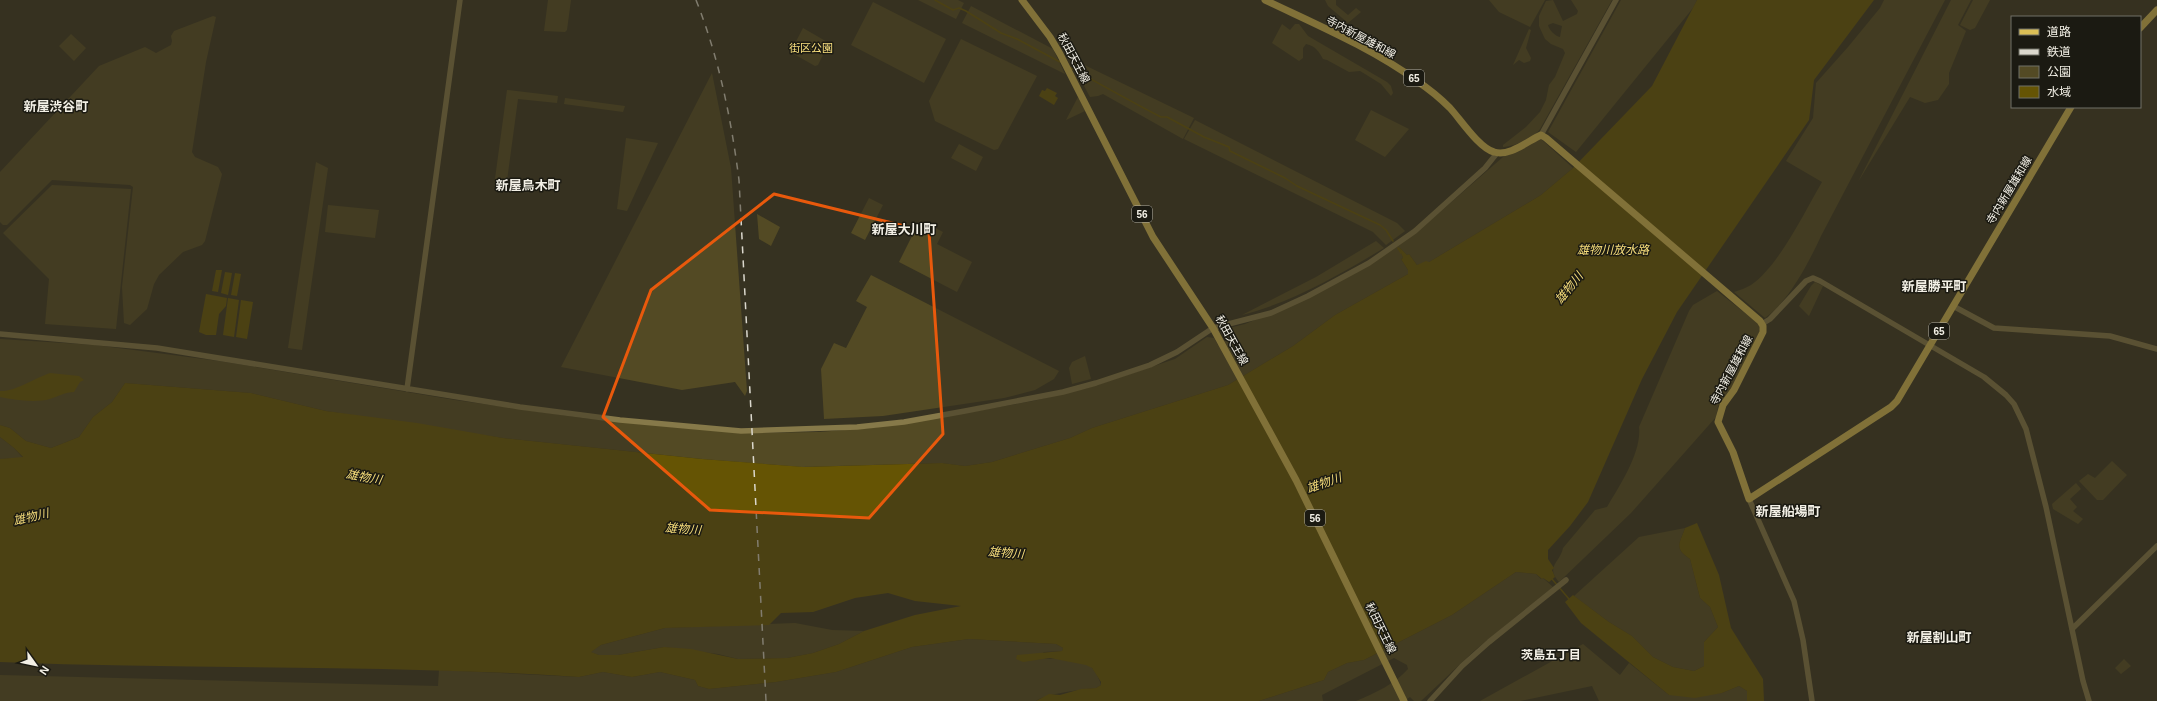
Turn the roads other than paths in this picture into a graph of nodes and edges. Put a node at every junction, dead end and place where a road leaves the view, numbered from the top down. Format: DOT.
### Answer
graph roads {
  1 [pos="460,0"];
  2 [pos="1022,0"];
  3 [pos="1265,0"];
  4 [pos="1616,0"];
  5 [pos="2157,10"];
  6 [pos="2141,27"];
  7 [pos="2070,108"];
  8 [pos="1544,137"];
  9 [pos="1497,153"];
  10 [pos="1953,306"];
  11 [pos="1761,322"];
  12 [pos="1213,328"];
  13 [pos="0,334"];
  14 [pos="1930,345"];
  15 [pos="2157,348"];
  16 [pos="407,389"];
  17 [pos="1749,499"];
  18 [pos="2157,546"];
  19 [pos="1566,580"];
  20 [pos="2072,629"];
  21 [pos="1404,701"];
  22 [pos="1430,701"];
  23 [pos="1812,701"];
  24 [pos="2089,701"];
  1 -- 16 [label="street"];
  2 -- 12 [label="main road, 秋田天王線 / 56"];
  3 -- 9 [label="main road, 寺内新屋雄和線 / 65"];
  4 -- 8 [label="street"];
  5 -- 6 [label="main road"];
  7 -- 10 [label="main road, 寺内新屋雄和線 / 65"];
  8 -- 9 [label="main road"];
  8 -- 11 [label="main road"];
  9 -- 12 [label="street"];
  10 -- 14 [label="main road, 寺内新屋雄和線 / 65"];
  10 -- 15 [label="street"];
  11 -- 14 [label="street"];
  11 -- 17 [label="main road, 寺内新屋雄和線"];
  12 -- 16 [label="street"];
  12 -- 21 [label="main road, 秋田天王線 / 56"];
  13 -- 16 [label="street"];
  14 -- 17 [label="main road, 寺内新屋雄和線 / 65"];
  14 -- 20 [label="street"];
  17 -- 23 [label="street"];
  18 -- 20 [label="street"];
  19 -- 22 [label="street"];
  20 -- 24 [label="street"];
}
